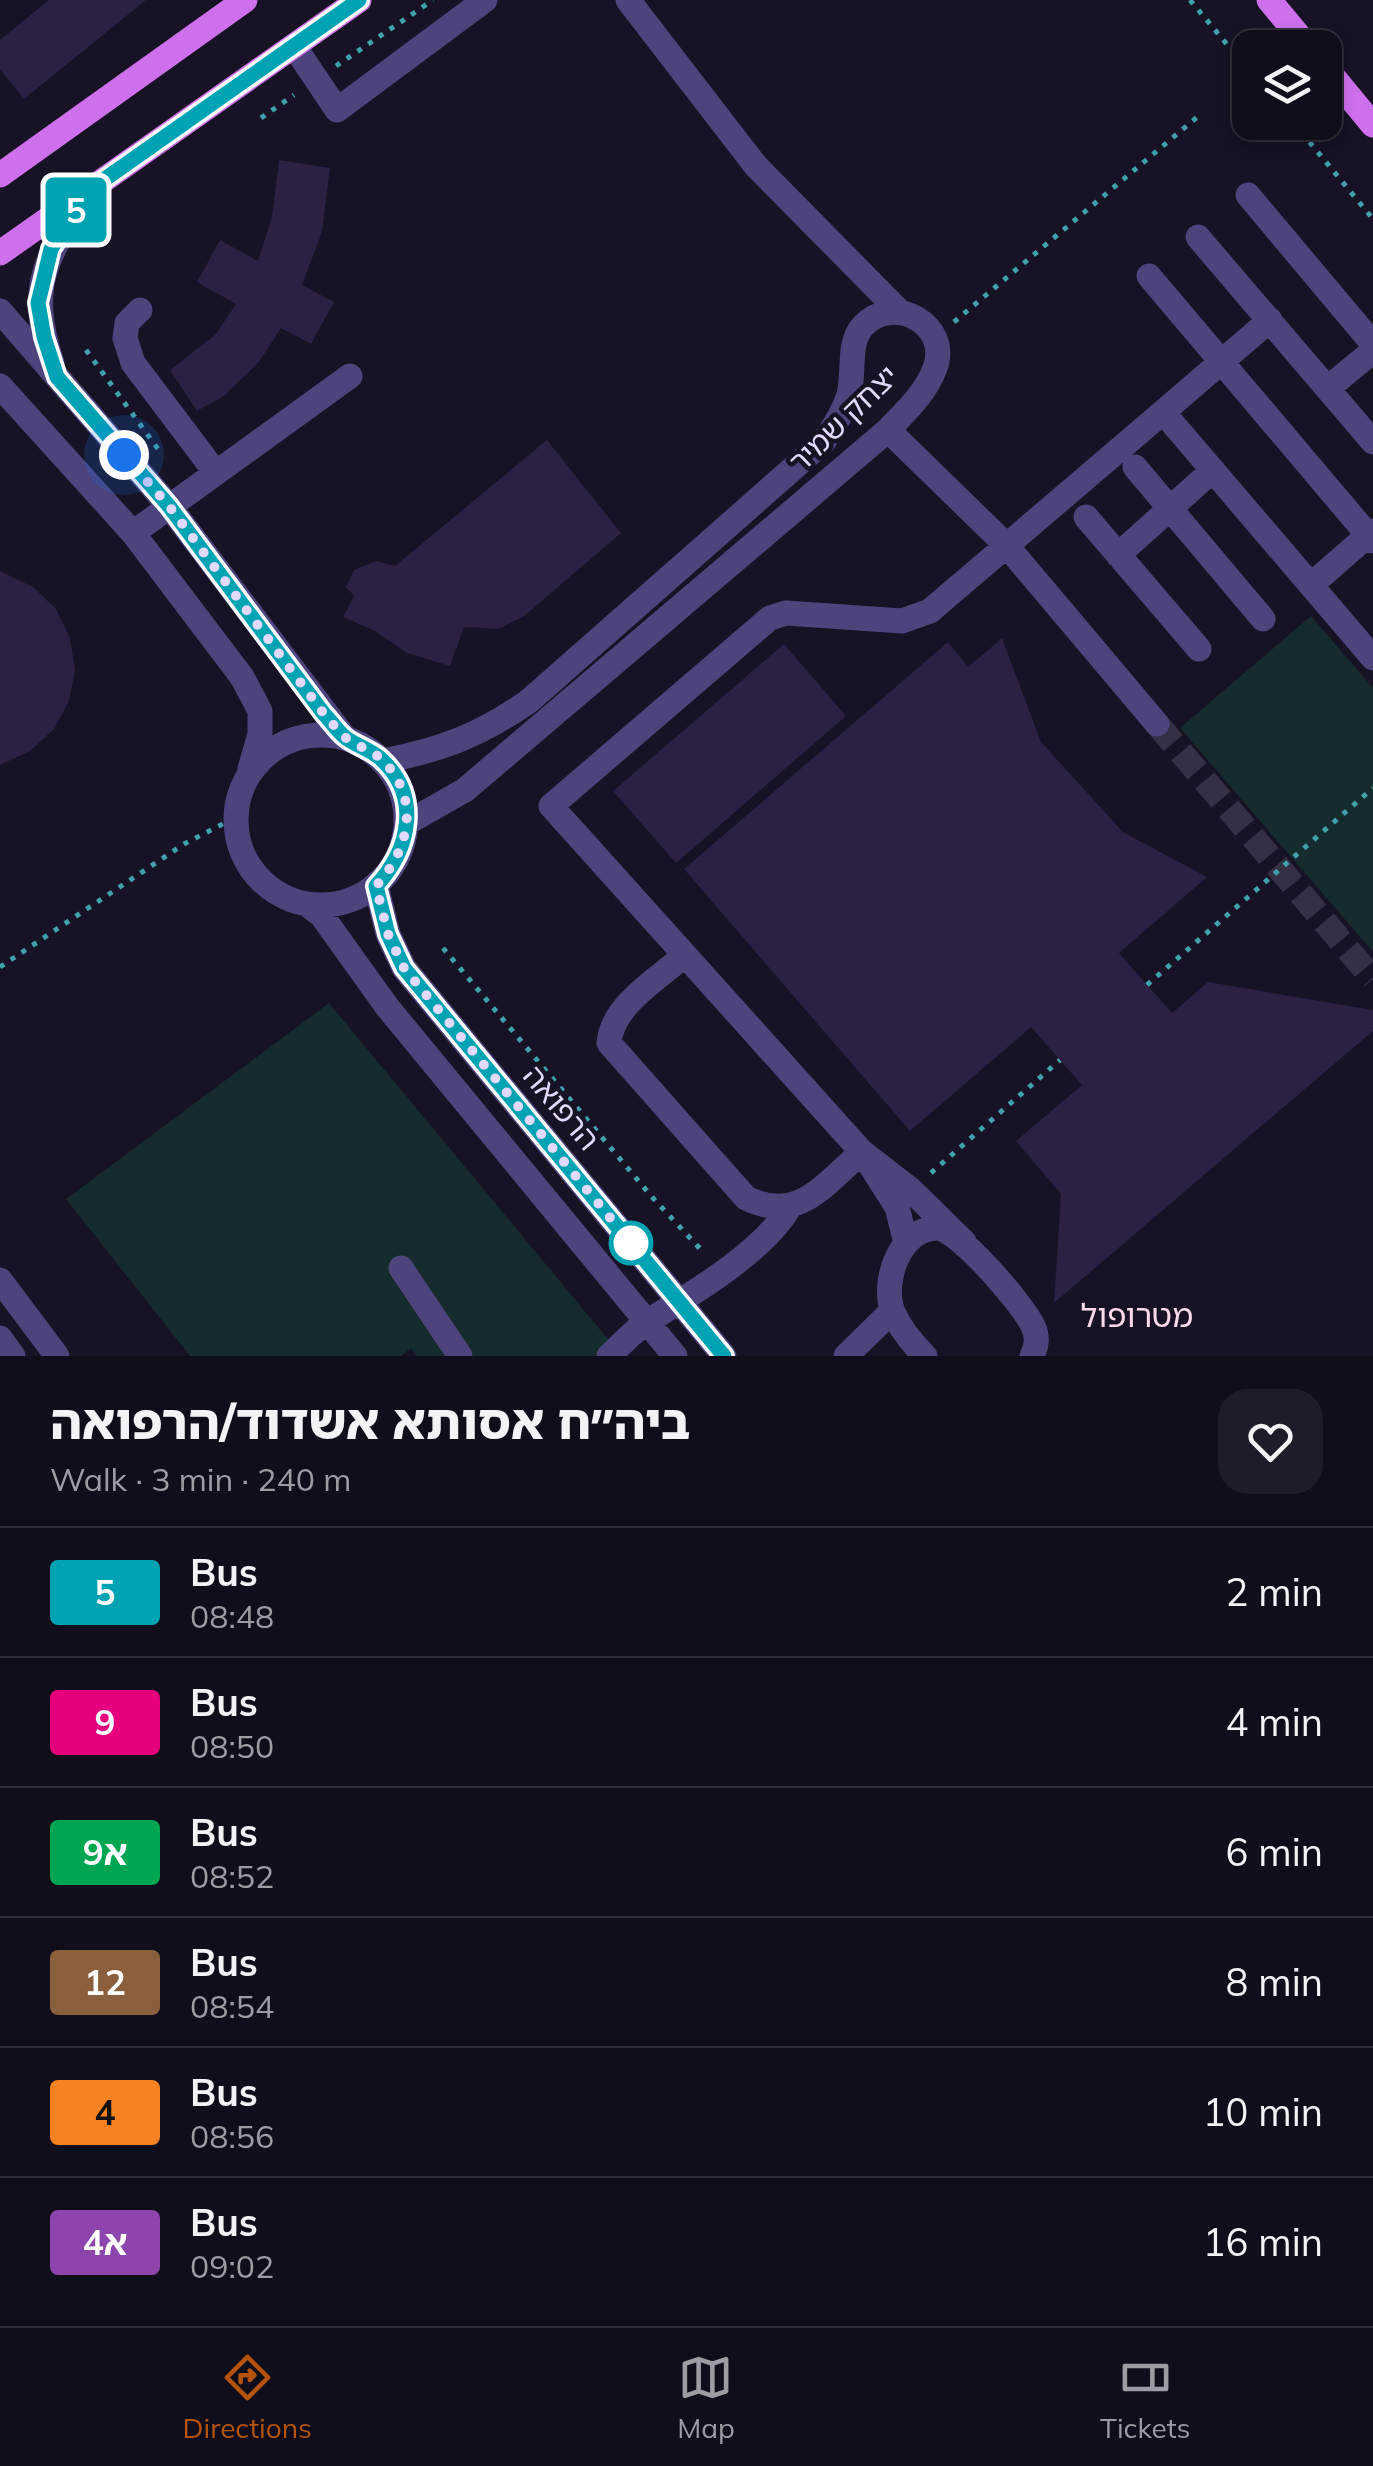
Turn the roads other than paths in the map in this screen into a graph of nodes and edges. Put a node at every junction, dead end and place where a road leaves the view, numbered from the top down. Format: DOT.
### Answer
graph roads {
  1 [pos="245,0"];
  2 [pos="359,0"];
  3 [pos="485,0"];
  4 [pos="628,0"];
  5 [pos="1269,0"];
  6 [pos="1294,30"];
  7 [pos="294,46"];
  8 [pos="1342,87"];
  9 [pos="1373,124"];
  10 [pos="0,175"];
  11 [pos="88,191"];
  12 [pos="1248,194"];
  13 [pos="1198,237"];
  14 [pos="0,253"];
  15 [pos="1149,276"];
  16 [pos="140,310"];
  17 [pos="0,311"];
  18 [pos="900,312"];
  19 [pos="1270,320"];
  20 [pos="1373,348"];
  21 [pos="1221,362"];
  22 [pos="350,376"];
  23 [pos="57,377"];
  24 [pos="1,387"];
  25 [pos="1328,388"];
  26 [pos="1163,412"];
  27 [pos="888,430"];
  28 [pos="1373,442"];
  29 [pos="1135,467"];
  30 [pos="1213,470"];
  31 [pos="216,473"];
  32 [pos="169,506"];
  33 [pos="1170,509"];
  34 [pos="1086,517"];
  35 [pos="133,533"];
  36 [pos="1371,535"];
  37 [pos="1007,546"];
  38 [pos="1118,555"];
  39 [pos="1311,585"];
  40 [pos="1263,620"];
  41 [pos="1199,649"];
  42 [pos="1373,658"];
  43 [pos="1157,724"];
  44 [pos="345,738"];
  45 [pos="383,761"];
  46 [pos="249,774"];
  47 [pos="407,823"];
  48 [pos="376,886"];
  49 [pos="308,904"];
  50 [pos="685,955"];
  51 [pos="862,1152"];
  52 [pos="789,1208"];
  53 [pos="964,1242"];
  54 [pos="906,1243"];
  55 [pos="401,1268"];
  56 [pos="0,1280"];
  57 [pos="681,1304"];
  58 [pos="892,1311"];
  59 [pos="647,1322"];
  60 [pos="0,1338"];
  61 [pos="14,1356"];
  62 [pos="56,1356"];
  63 [pos="460,1356"];
  64 [pos="609,1356"];
  65 [pos="675,1356"];
  66 [pos="724,1356"];
  67 [pos="846,1356"];
  68 [pos="925,1356"];
  69 [pos="1032,1356"];
  1 -- 10 [label="main road"];
  2 -- 7 [label="main road"];
  3 -- 7 [label="street"];
  4 -- 18 [label="street"];
  5 -- 6 [label="main road"];
  7 -- 11 [label="main road"];
  8 -- 9 [label="main road"];
  11 -- 14 [label="main road"];
  11 -- 23 [label="street"];
  12 -- 20 [label="street"];
  13 -- 19 [label="street"];
  15 -- 21 [label="street"];
  16 -- 31 [label="street"];
  17 -- 23 [label="street"];
  18 -- 27 [label="street, יצחק שמיר"];
  18 -- 45 [label="street, יצחק שמיר"];
  19 -- 21 [label="street"];
  19 -- 25 [label="street"];
  20 -- 25 [label="street"];
  21 -- 26 [label="street"];
  21 -- 36 [label="street"];
  22 -- 31 [label="street"];
  23 -- 32 [label="street"];
  24 -- 35 [label="street"];
  25 -- 28 [label="street"];
  26 -- 30 [label="street"];
  26 -- 37 [label="street"];
  27 -- 37 [label="street"];
  27 -- 47 [label="street, יצחק שמיר"];
  29 -- 33 [label="street"];
  30 -- 33 [label="street"];
  30 -- 39 [label="street"];
  31 -- 32 [label="street"];
  32 -- 35 [label="street"];
  32 -- 44 [label="street"];
  33 -- 38 [label="street"];
  33 -- 40 [label="street"];
  34 -- 38 [label="street"];
  35 -- 46 [label="street"];
  36 -- 39 [label="street"];
  37 -- 43 [label="street"];
  37 -- 50 [label="street"];
  38 -- 41 [label="street"];
  39 -- 42 [label="street"];
  44 -- 45 [label="street"];
  44 -- 46 [label="street"];
  45 -- 47 [label="street"];
  46 -- 49 [label="street"];
  47 -- 48 [label="street"];
  48 -- 49 [label="street"];
  48 -- 57 [label="street, הרפואה"];
  49 -- 59 [label="street"];
  50 -- 51 [label="street"];
  50 -- 52 [label="street"];
  51 -- 52 [label="street"];
  51 -- 53 [label="street"];
  51 -- 54 [label="street"];
  52 -- 57 [label="street"];
  53 -- 54 [label="street"];
  53 -- 69 [label="street"];
  54 -- 58 [label="street"];
  55 -- 63 [label="street"];
  56 -- 62 [label="street"];
  57 -- 59 [label="street"];
  57 -- 66 [label="street, הרפואה"];
  58 -- 67 [label="street"];
  58 -- 68 [label="street"];
  59 -- 64 [label="street"];
  59 -- 65 [label="street"];
  60 -- 61 [label="street"];
}
